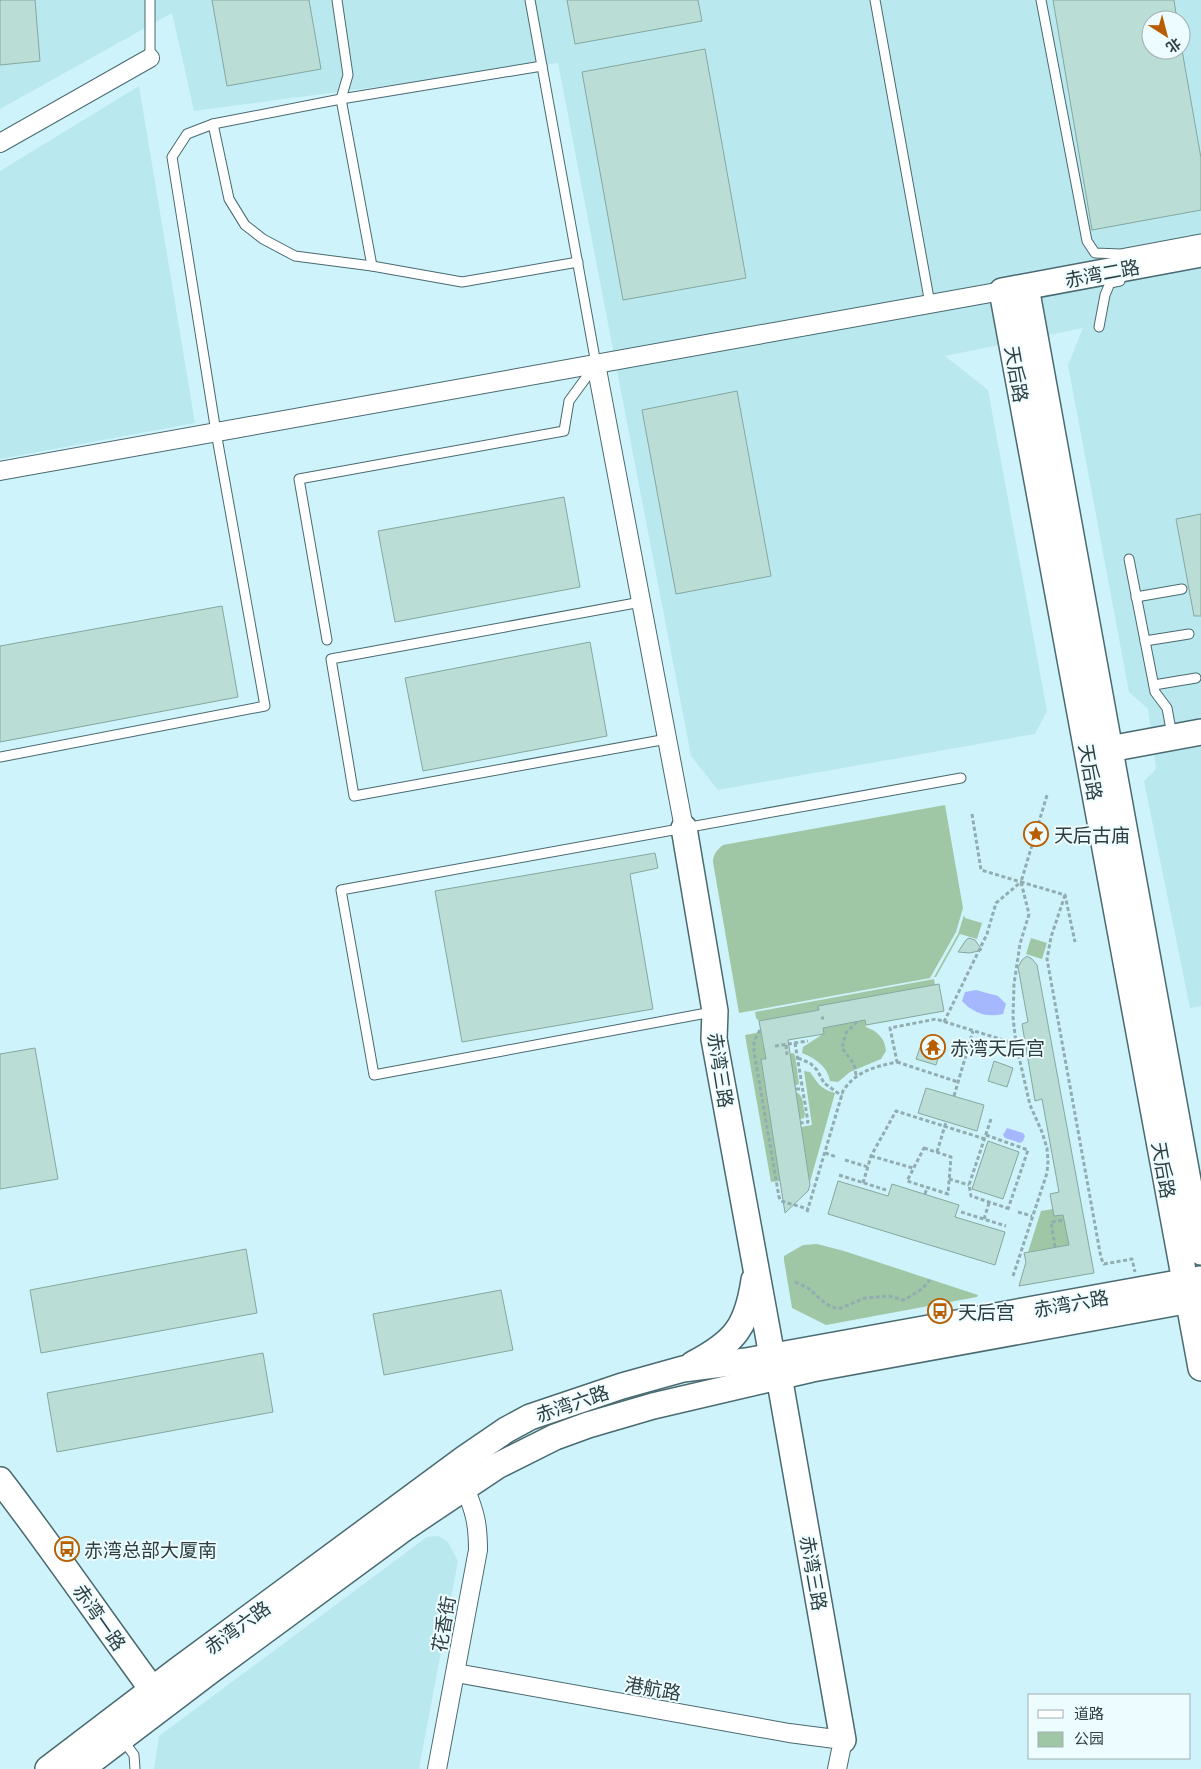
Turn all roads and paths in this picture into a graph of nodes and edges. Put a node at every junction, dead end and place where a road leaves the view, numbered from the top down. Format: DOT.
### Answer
graph roads {
  1 [pos="150,0"];
  2 [pos="337,0"];
  3 [pos="530,0"];
  4 [pos="875,0"];
  5 [pos="1041,0"];
  6 [pos="150,58"];
  7 [pos="542,66"];
  8 [pos="341,99"];
  9 [pos="213,124"];
  10 [pos="0,143"];
  11 [pos="1201,239"];
  12 [pos="1201,254"];
  13 [pos="578,262"];
  14 [pos="372,266"];
  15 [pos="1128,279"];
  16 [pos="1014,289"];
  17 [pos="930,304"];
  18 [pos="1099,327"];
  19 [pos="596,364"];
  20 [pos="216,432"];
  21 [pos="0,471"];
  22 [pos="1129,559"];
  23 [pos="1182,589"];
  24 [pos="1136,597"];
  25 [pos="641,602"];
  26 [pos="1188,634"];
  27 [pos="327,640"];
  28 [pos="1145,641"];
  29 [pos="1196,678"];
  30 [pos="1154,685"];
  31 [pos="1201,732"];
  32 [pos="1172,737"];
  33 [pos="667,739"];
  34 [pos="1099,751"];
  35 [pos="0,757"];
  36 [pos="961,778"];
  37 [pos="1047,795"];
  38 [pos="972,814"];
  39 [pos="684,828"];
  40 [pos="1021,882"];
  41 [pos="1065,895"];
  42 [pos="1075,942"];
  43 [pos="715,1012"];
  44 [pos="857,1022"];
  45 [pos="944,1022"];
  46 [pos="760,1030"];
  47 [pos="973,1031"];
  48 [pos="808,1041"];
  49 [pos="795,1043"];
  50 [pos="1016,1044"];
  51 [pos="786,1045"];
  52 [pos="775,1046"];
  53 [pos="787,1055"];
  54 [pos="797,1057"];
  55 [pos="896,1062"];
  56 [pos="856,1075"];
  57 [pos="958,1082"];
  58 [pos="796,1089"];
  59 [pos="802,1089"];
  60 [pos="842,1096"];
  61 [pos="954,1096"];
  62 [pos="991,1119"];
  63 [pos="946,1122"];
  64 [pos="801,1123"];
  65 [pos="945,1126"];
  66 [pos="985,1137"];
  67 [pos="937,1152"];
  68 [pos="825,1153"];
  69 [pos="871,1156"];
  70 [pos="838,1157"];
  71 [pos="845,1160"];
  72 [pos="868,1167"];
  73 [pos="914,1168"];
  74 [pos="839,1175"];
  75 [pos="949,1180"];
  76 [pos="863,1182"];
  77 [pos="969,1186"];
  78 [pos="927,1188"];
  79 [pos="886,1190"];
  80 [pos="925,1194"];
  81 [pos="989,1203"];
  82 [pos="961,1212"];
  83 [pos="1018,1212"];
  84 [pos="1032,1216"];
  85 [pos="984,1219"];
  86 [pos="1064,1220"];
  87 [pos="1006,1226"];
  88 [pos="1055,1248"];
  89 [pos="1201,1252"];
  90 [pos="1132,1259"];
  91 [pos="756,1265"];
  92 [pos="1013,1276"];
  93 [pos="930,1280"];
  94 [pos="795,1282"];
  95 [pos="1194,1290"];
  96 [pos="779,1362"];
  97 [pos="1201,1368"];
  98 [pos="683,1369"];
  99 [pos="0,1480"];
  100 [pos="465,1488"];
  101 [pos="456,1673"];
  102 [pos="159,1698"];
  103 [pos="122,1738"];
  104 [pos="843,1740"];
  105 [pos="48,1769"];
  106 [pos="81,1769"];
  107 [pos="135,1769"];
  108 [pos="437,1769"];
  109 [pos="837,1769"];
  1 -- 6 [label="lane"];
  2 -- 8 [label="lane"];
  3 -- 7 [label="lane"];
  4 -- 17 [label="lane"];
  5 -- 11 [label="lane"];
  6 -- 10 [label="street"];
  7 -- 8 [label="lane"];
  7 -- 13 [label="lane"];
  8 -- 9 [label="lane"];
  8 -- 14 [label="lane"];
  9 -- 14 [label="lane"];
  9 -- 20 [label="lane"];
  12 -- 16 [label="street, 赤湾二路"];
  13 -- 14 [label="lane"];
  13 -- 19 [label="lane"];
  15 -- 18 [label="lane"];
  16 -- 17 [label="street"];
  16 -- 34 [label="street, 天后路"];
  17 -- 19 [label="street"];
  19 -- 20 [label="street"];
  19 -- 25 [label="street"];
  19 -- 27 [label="lane"];
  20 -- 21 [label="street"];
  20 -- 35 [label="lane"];
  22 -- 24 [label="lane"];
  23 -- 24 [label="lane"];
  24 -- 28 [label="lane"];
  25 -- 33 [label="street"];
  25 -- 33 [label="lane"];
  26 -- 28 [label="lane"];
  28 -- 30 [label="lane"];
  29 -- 30 [label="lane"];
  30 -- 32 [label="lane"];
  31 -- 32 [label="street"];
  32 -- 34 [label="street"];
  33 -- 39 [label="street"];
  34 -- 89 [label="street, 天后路"];
  34 -- 95 [label="street, 天后路"];
  36 -- 39 [label="lane"];
  37 -- 40 [label="path"];
  38 -- 40 [label="path"];
  39 -- 43 [label="street"];
  39 -- 43 [label="lane"];
  40 -- 41 [label="path"];
  40 -- 45 [label="path"];
  40 -- 50 [label="path"];
  41 -- 42 [label="path"];
  41 -- 90 [label="path"];
  43 -- 91 [label="street, 赤湾三路"];
  43 -- 96 [label="street, 赤湾三路"];
  44 -- 56 [label="path"];
  45 -- 47 [label="path"];
  45 -- 55 [label="path"];
  46 -- 68 [label="path"];
  47 -- 50 [label="path"];
  47 -- 57 [label="path"];
  48 -- 49 [label="path"];
  49 -- 51 [label="path"];
  49 -- 54 [label="path"];
  50 -- 84 [label="path"];
  51 -- 52 [label="path"];
  51 -- 53 [label="path"];
  54 -- 59 [label="path"];
  54 -- 60 [label="path"];
  55 -- 56 [label="path"];
  55 -- 57 [label="path"];
  56 -- 60 [label="path"];
  57 -- 61 [label="path"];
  58 -- 59 [label="path"];
  59 -- 64 [label="path"];
  60 -- 68 [label="path"];
  62 -- 66 [label="path"];
  63 -- 65 [label="path"];
  65 -- 66 [label="path"];
  65 -- 67 [label="path"];
  65 -- 69 [label="path"];
  66 -- 77 [label="path"];
  66 -- 81 [label="path"];
  67 -- 73 [label="path"];
  67 -- 75 [label="path"];
  68 -- 70 [label="path"];
  69 -- 72 [label="path"];
  69 -- 73 [label="path"];
  71 -- 72 [label="path"];
  72 -- 76 [label="path"];
  73 -- 78 [label="path"];
  74 -- 76 [label="path"];
  75 -- 77 [label="path"];
  75 -- 78 [label="path"];
  76 -- 79 [label="path"];
  77 -- 81 [label="path"];
  78 -- 80 [label="path"];
  81 -- 85 [label="path"];
  82 -- 85 [label="path"];
  83 -- 84 [label="path"];
  84 -- 92 [label="path"];
  85 -- 87 [label="path"];
  86 -- 88 [label="path"];
  91 -- 96 [label="street, 赤湾三路"];
  91 -- 98 [label="street"];
  93 -- 94 [label="path"];
  95 -- 96 [label="street, 赤湾六路"];
  95 -- 97 [label="street, 天后路"];
  96 -- 98 [label="street, 赤湾六路"];
  96 -- 100 [label="street, 赤湾六路"];
  96 -- 104 [label="street, 赤湾三路"];
  98 -- 102 [label="street, 赤湾六路"];
  99 -- 102 [label="street, 赤湾一路"];
  100 -- 101 [label="street, 花香街"];
  100 -- 102 [label="street, 赤湾六路"];
  101 -- 104 [label="street, 港航路"];
  101 -- 108 [label="street, 花香街"];
  102 -- 103 [label="street, 赤湾六路"];
  102 -- 105 [label="street, 赤湾六路"];
  103 -- 106 [label="street, 赤湾六路"];
  103 -- 107 [label="lane"];
  104 -- 109 [label="street, 赤湾三路"];
}
